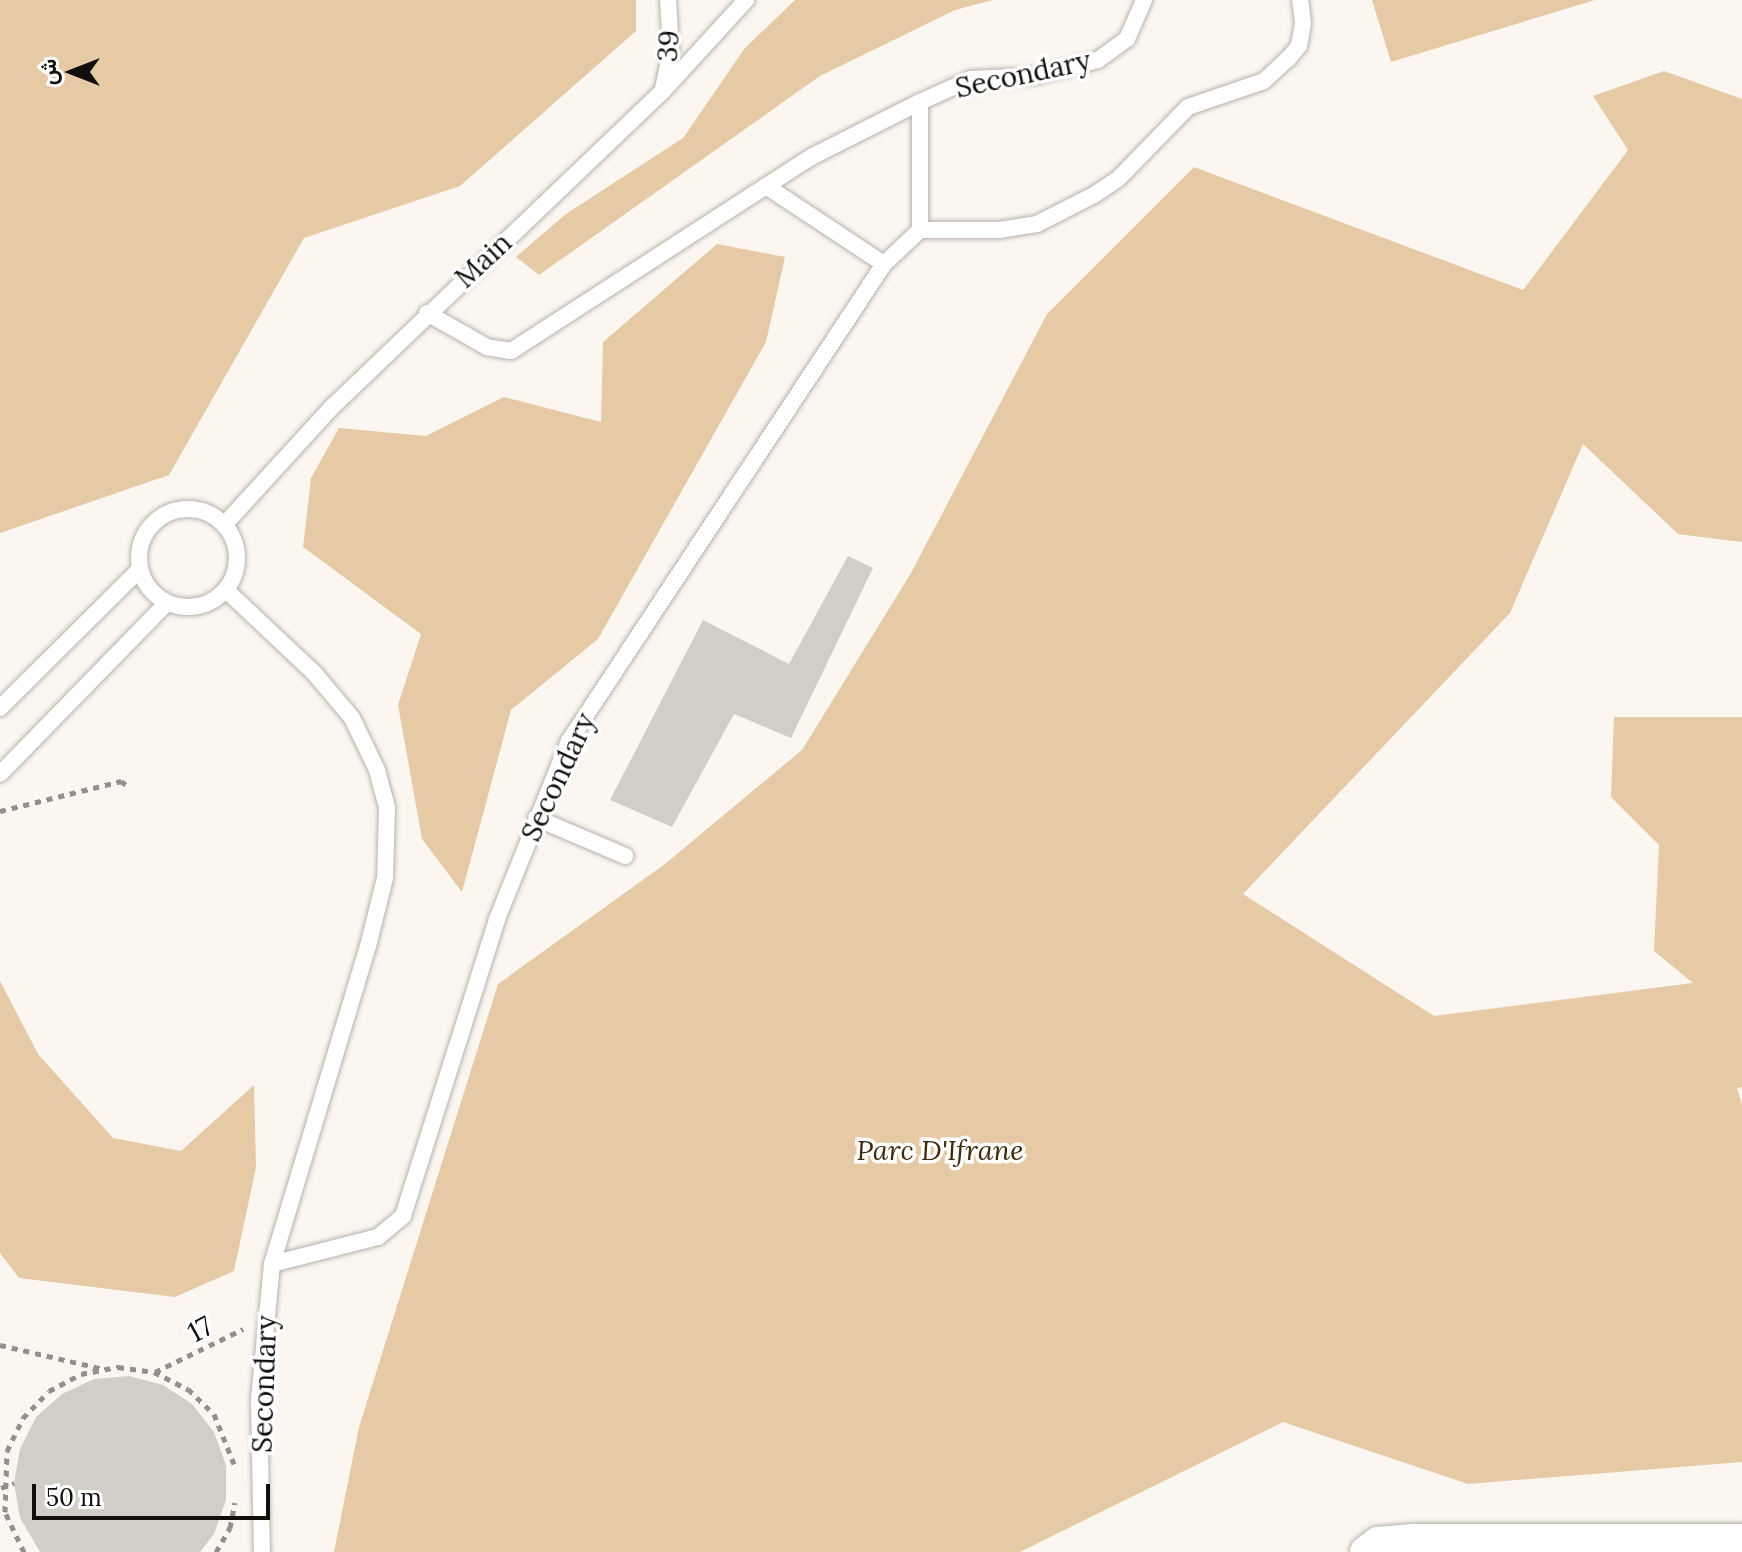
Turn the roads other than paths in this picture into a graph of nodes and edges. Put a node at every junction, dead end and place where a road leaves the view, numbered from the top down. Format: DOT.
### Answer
graph roads {
  1 [pos="668,0"];
  2 [pos="746,0"];
  3 [pos="1144,0"];
  4 [pos="1300,0"];
  5 [pos="662,92"];
  6 [pos="920,102"];
  7 [pos="766,186"];
  8 [pos="920,230"];
  9 [pos="884,264"];
  10 [pos="427,313"];
  11 [pos="225,524"];
  12 [pos="139,570"];
  13 [pos="226,590"];
  14 [pos="167,603"];
  15 [pos="0,708"];
  16 [pos="0,774"];
  17 [pos="536,818"];
  18 [pos="625,856"];
  19 [pos="272,1264"];
  20 [pos="1742,1540"];
  21 [pos="1532,1547"];
  22 [pos="262,1552"];
  23 [pos="1366,1552"];
  1 -- 5 [label="lane, 39"];
  2 -- 5 [label="lane, Main"];
  3 -- 6 [label="lane, Secondary"];
  4 -- 8 [label="lane"];
  5 -- 10 [label="lane, Main"];
  6 -- 7 [label="lane, Secondary"];
  6 -- 8 [label="lane, Secondary"];
  7 -- 9 [label="lane"];
  7 -- 10 [label="lane, Secondary"];
  8 -- 9 [label="lane, Secondary"];
  9 -- 17 [label="lane, Secondary"];
  10 -- 11 [label="lane, Main"];
  11 -- 12 [label="lane"];
  11 -- 13 [label="lane"];
  12 -- 14 [label="lane"];
  12 -- 15 [label="lane"];
  13 -- 14 [label="lane"];
  13 -- 19 [label="lane, Secondary"];
  14 -- 16 [label="lane"];
  17 -- 18 [label="lane"];
  17 -- 19 [label="lane, Secondary"];
  19 -- 22 [label="lane, Secondary"];
  20 -- 21 [label="street"];
  21 -- 23 [label="street"];
}
